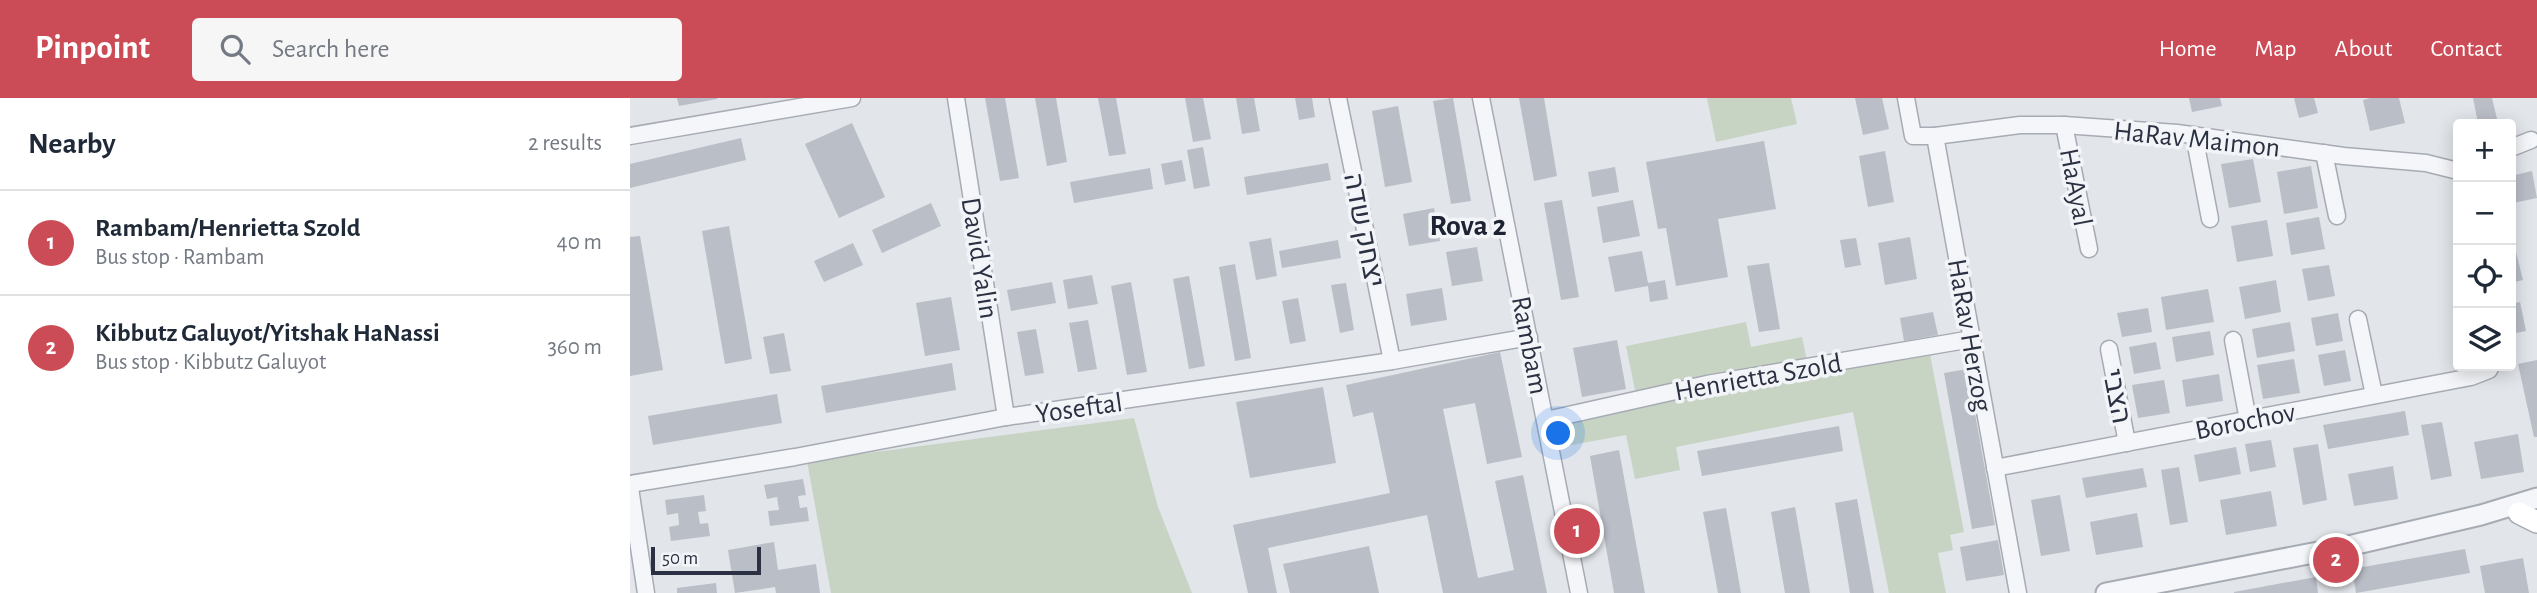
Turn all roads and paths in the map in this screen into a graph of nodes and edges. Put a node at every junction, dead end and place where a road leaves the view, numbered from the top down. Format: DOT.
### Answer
graph roads {
  1 [pos="852,98"];
  2 [pos="956,98"];
  3 [pos="1338,98"];
  4 [pos="1481,98"];
  5 [pos="1906,98"];
  6 [pos="2064,125"];
  7 [pos="631,132"];
  8 [pos="2194,135"];
  9 [pos="1935,136"];
  10 [pos="2531,140"];
  11 [pos="2516,146"];
  12 [pos="2324,153"];
  13 [pos="2453,172"];
  14 [pos="2337,216"];
  15 [pos="2210,219"];
  16 [pos="2089,249"];
  17 [pos="2358,319"];
  18 [pos="1529,337"];
  19 [pos="1972,339"];
  20 [pos="2233,340"];
  21 [pos="2109,349"];
  22 [pos="1392,361"];
  23 [pos="2486,371"];
  24 [pos="2374,396"];
  25 [pos="1006,417"];
  26 [pos="1546,420"];
  27 [pos="2248,420"];
  28 [pos="2127,443"];
  29 [pos="1995,468"];
  30 [pos="630,486"];
  31 [pos="2537,498"];
  32 [pos="2481,515"];
  33 [pos="2531,515"];
  34 [pos="646,593"];
  35 [pos="1579,593"];
  36 [pos="2018,593"];
  37 [pos="2106,593"];
  1 -- 7 [label="street"];
  2 -- 25 [label="street, David Yalin"];
  3 -- 22 [label="street, יצחק שדה"];
  4 -- 18 [label="street, Rambam"];
  5 -- 9 [label="street"];
  6 -- 8 [label="street, HaRav Maimon"];
  6 -- 9 [label="street, HaRav Maimon"];
  6 -- 16 [label="street, HaAyal"];
  8 -- 12 [label="street, HaRav Maimon"];
  8 -- 15 [label="street"];
  9 -- 19 [label="street, HaRav Herzog"];
  10 -- 11 [label="street"];
  12 -- 13 [label="street, HaRav Maimon"];
  12 -- 14 [label="street"];
  17 -- 24 [label="street"];
  18 -- 22 [label="street, Yoseftal"];
  18 -- 26 [label="street, Rambam"];
  19 -- 26 [label="street, Henrietta Szold"];
  19 -- 29 [label="street, HaRav Herzog"];
  20 -- 27 [label="street"];
  21 -- 28 [label="street, הצבי"];
  22 -- 25 [label="street, Yoseftal"];
  23 -- 24 [label="street, Borochov"];
  24 -- 27 [label="street, Borochov"];
  25 -- 30 [label="street, Yoseftal"];
  26 -- 35 [label="street, Rambam"];
  27 -- 28 [label="street, Borochov"];
  28 -- 29 [label="street, Borochov"];
  29 -- 36 [label="street, HaRav Herzog"];
  30 -- 34 [label="street"];
  31 -- 32 [label="street"];
  32 -- 33 [label="street"];
  32 -- 37 [label="street"];
}
